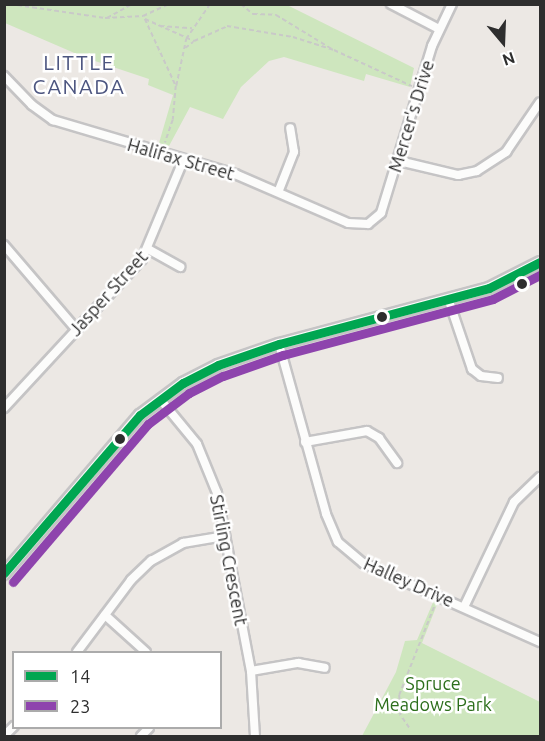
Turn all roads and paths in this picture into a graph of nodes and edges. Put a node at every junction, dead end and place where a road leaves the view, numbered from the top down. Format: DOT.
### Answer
graph roads {
  1 [pos="10,4"];
  2 [pos="132,4"];
  3 [pos="169,4"];
  4 [pos="210,4"];
  5 [pos="241,4"];
  6 [pos="391,4"];
  7 [pos="452,4"];
  8 [pos="144,17"];
  9 [pos="105,18"];
  10 [pos="160,26"];
  11 [pos="192,28"];
  12 [pos="439,29"];
  13 [pos="186,39"];
  14 [pos="194,41"];
  15 [pos="184,50"];
  16 [pos="334,50"];
  17 [pos="4,76"];
  18 [pos="412,84"];
  19 [pos="176,87"];
  20 [pos="540,102"];
  21 [pos="290,128"];
  22 [pos="164,146"];
  23 [pos="183,160"];
  24 [pos="399,160"];
  25 [pos="279,190"];
  26 [pos="368,224"];
  27 [pos="5,248"];
  28 [pos="148,249"];
  29 [pos="540,262"];
  30 [pos="180,267"];
  31 [pos="450,301"];
  32 [pos="76,329"];
  33 [pos="279,344"];
  34 [pos="498,378"];
  35 [pos="160,399"];
  36 [pos="4,408"];
  37 [pos="305,442"];
  38 [pos="397,463"];
  39 [pos="540,477"];
  40 [pos="225,536"];
  41 [pos="5,573"];
  42 [pos="435,604"];
  43 [pos="464,607"];
  44 [pos="105,615"];
  45 [pos="540,642"];
  46 [pos="78,651"];
  47 [pos="145,651"];
  48 [pos="325,668"];
  49 [pos="251,671"];
  50 [pos="409,728"];
  51 [pos="255,736"];
  1 -- 9 [label="path"];
  2 -- 9 [label="path"];
  3 -- 8 [label="path"];
  4 -- 11 [label="path"];
  5 -- 16 [label="path"];
  6 -- 12 [label="street"];
  7 -- 12 [label="street, Mercer's Drive"];
  8 -- 9 [label="path"];
  8 -- 10 [label="path"];
  8 -- 19 [label="path"];
  10 -- 11 [label="path"];
  10 -- 13 [label="path"];
  11 -- 13 [label="path"];
  12 -- 24 [label="street, Mercer's Drive"];
  13 -- 14 [label="path"];
  13 -- 15 [label="path"];
  14 -- 15 [label="path"];
  14 -- 16 [label="path"];
  15 -- 19 [label="path"];
  16 -- 18 [label="path"];
  17 -- 23 [label="street, Halifax Street"];
  19 -- 22 [label="path"];
  20 -- 24 [label="street"];
  21 -- 25 [label="street"];
  23 -- 25 [label="street, Halifax Street"];
  23 -- 28 [label="street, Jasper Street"];
  24 -- 26 [label="street, Mercer's Drive"];
  25 -- 26 [label="street, Halifax Street"];
  27 -- 32 [label="street"];
  28 -- 30 [label="street"];
  28 -- 32 [label="street, Jasper Street"];
  29 -- 31 [label="street"];
  31 -- 33 [label="street"];
  31 -- 34 [label="street"];
  32 -- 36 [label="street, Jasper Street"];
  33 -- 35 [label="street"];
  33 -- 37 [label="street, Halley Drive"];
  35 -- 40 [label="street, Stirling Crescent"];
  35 -- 41 [label="street"];
  37 -- 38 [label="street"];
  37 -- 43 [label="street, Halley Drive"];
  39 -- 43 [label="street"];
  40 -- 44 [label="street"];
  40 -- 49 [label="street, Stirling Crescent"];
  42 -- 50 [label="path"];
  43 -- 45 [label="street, Halley Drive"];
  44 -- 46 [label="street"];
  44 -- 47 [label="street"];
  48 -- 49 [label="street"];
  49 -- 51 [label="street, Stirling Crescent"];
}
